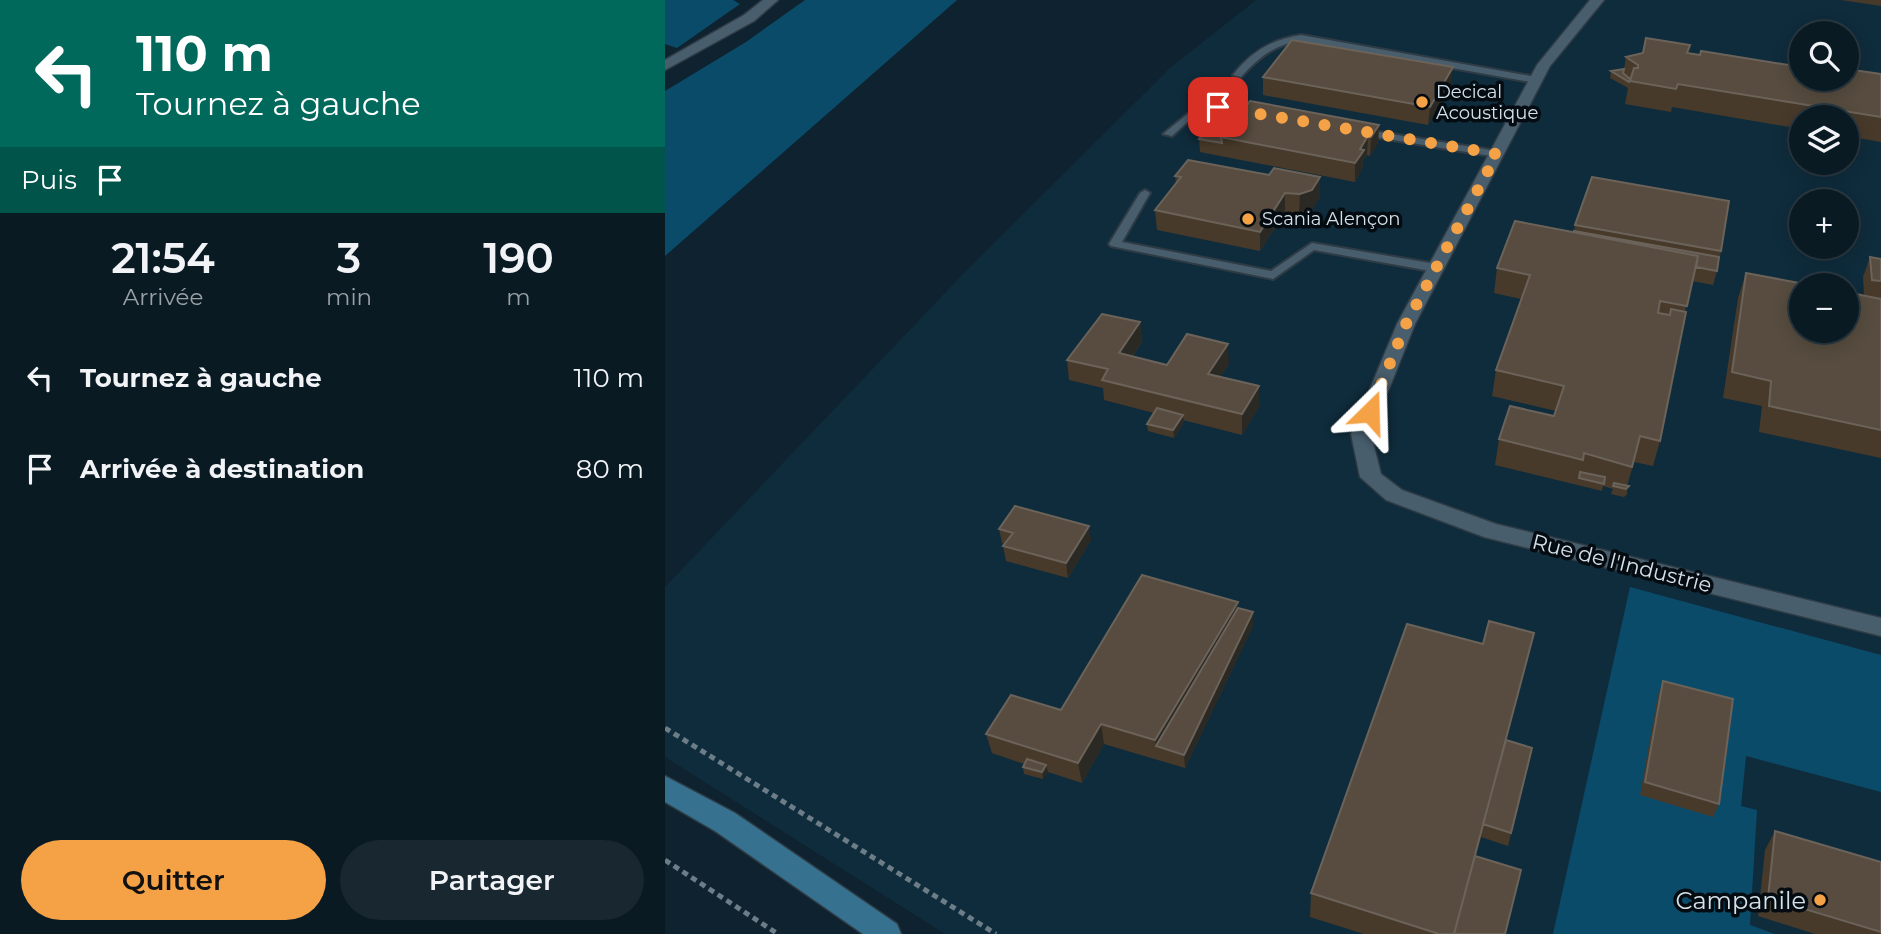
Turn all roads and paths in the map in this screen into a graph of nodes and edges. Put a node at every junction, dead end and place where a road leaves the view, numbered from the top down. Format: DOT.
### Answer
graph roads {
  1 [pos="771,0"];
  2 [pos="1597,0"];
  3 [pos="665,66"];
  4 [pos="1238,75"];
  5 [pos="1536,80"];
  6 [pos="1258,114"];
  7 [pos="1352,131"];
  8 [pos="1168,134"];
  9 [pos="1497,154"];
  10 [pos="1145,192"];
  11 [pos="1436,268"];
  12 [pos="1881,627"];
  13 [pos="665,728"];
  14 [pos="665,788"];
  15 [pos="665,860"];
  16 [pos="778,934"];
  17 [pos="887,934"];
  18 [pos="996,934"];
  1 -- 3 [label="street"];
  2 -- 5 [label="street"];
  4 -- 5 [label="lane"];
  5 -- 9 [label="street"];
  6 -- 8 [label="lane"];
  7 -- 9 [label="lane"];
  9 -- 11 [label="street"];
  10 -- 11 [label="lane"];
  11 -- 12 [label="street, Rue de l'Industrie"];
  13 -- 18 [label="path"];
  14 -- 17 [label="main road"];
  15 -- 16 [label="path"];
}
